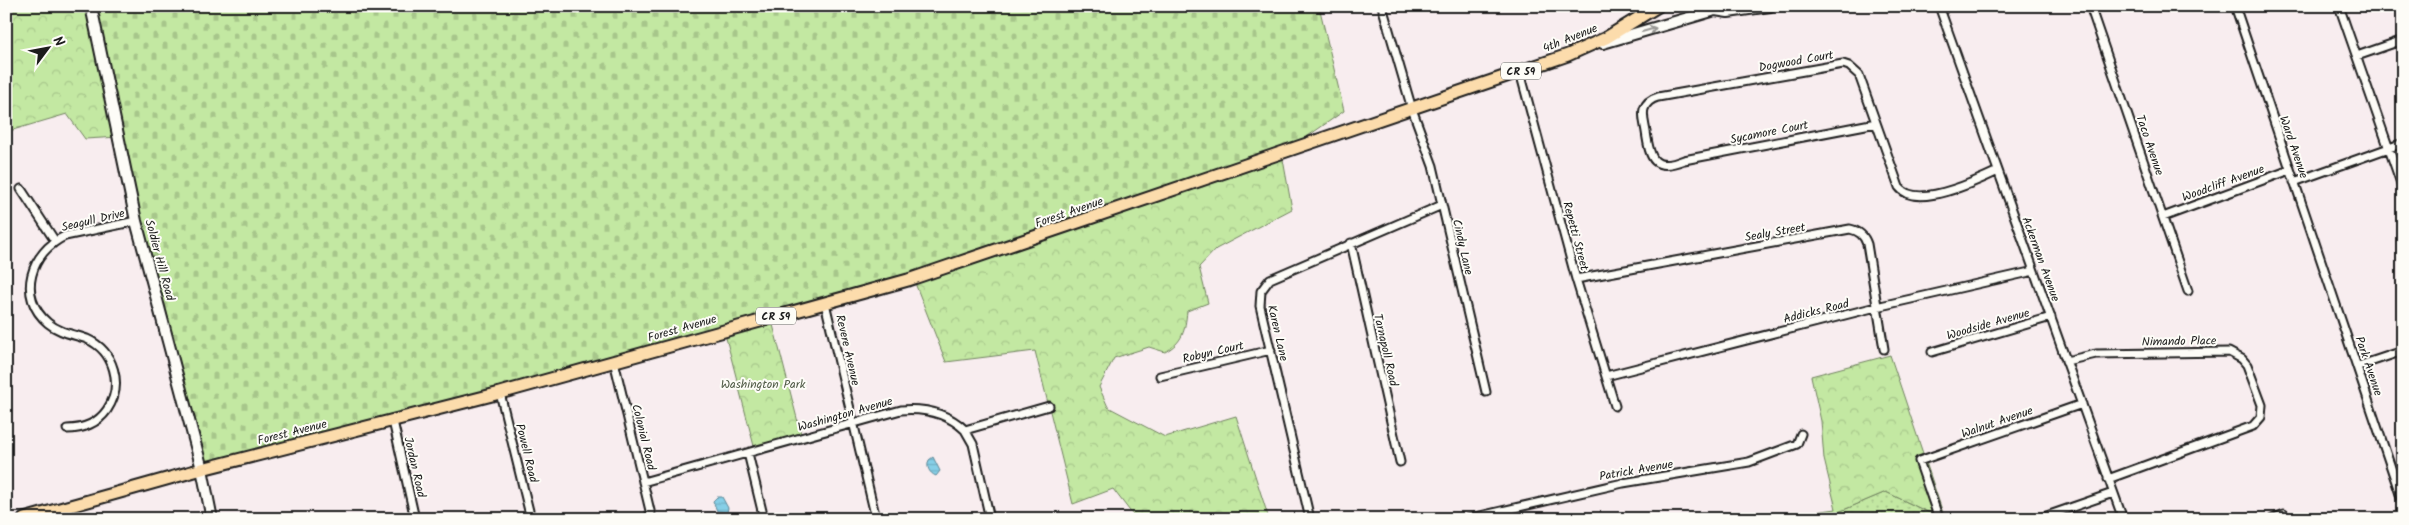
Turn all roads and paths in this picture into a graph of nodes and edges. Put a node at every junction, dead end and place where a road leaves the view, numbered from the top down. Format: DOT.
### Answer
graph roads {
  1 [pos="91,6"];
  2 [pos="1382,6"];
  3 [pos="1658,6"];
  4 [pos="1690,6"];
  5 [pos="1770,6"];
  6 [pos="1939,6"];
  7 [pos="2090,6"];
  8 [pos="2235,6"];
  9 [pos="2339,6"];
  10 [pos="1712,11"];
  11 [pos="2403,40"];
  12 [pos="1585,48"];
  13 [pos="2357,56"];
  14 [pos="1520,72"];
  15 [pos="1412,109"];
  16 [pos="1876,123"];
  17 [pos="2403,143"];
  18 [pos="2389,148"];
  19 [pos="1668,166"];
  20 [pos="2290,170"];
  21 [pos="1998,171"];
  22 [pos="2294,182"];
  23 [pos="2403,188"];
  24 [pos="21,189"];
  25 [pos="1442,205"];
  26 [pos="2163,217"];
  27 [pos="136,221"];
  28 [pos="56,241"];
  29 [pos="1351,243"];
  30 [pos="2034,271"];
  31 [pos="1576,279"];
  32 [pos="2188,291"];
  33 [pos="2333,294"];
  34 [pos="825,303"];
  35 [pos="1876,307"];
  36 [pos="2050,318"];
  37 [pos="1884,349"];
  38 [pos="1271,350"];
  39 [pos="2403,351"];
  40 [pos="1932,352"];
  41 [pos="614,361"];
  42 [pos="2066,361"];
  43 [pos="2358,366"];
  44 [pos="1160,376"];
  45 [pos="1606,376"];
  46 [pos="1486,392"];
  47 [pos="500,393"];
  48 [pos="2082,404"];
  49 [pos="1049,406"];
  50 [pos="1615,406"];
  51 [pos="393,421"];
  52 [pos="854,423"];
  53 [pos="68,429"];
  54 [pos="965,430"];
  55 [pos="1801,434"];
  56 [pos="748,452"];
  57 [pos="1400,462"];
  58 [pos="202,469"];
  59 [pos="2108,479"];
  60 [pos="643,482"];
  61 [pos="2113,493"];
  62 [pos="2403,503"];
  63 [pos="2284,514"];
  64 [pos="24,519"];
  65 [pos="212,519"];
  66 [pos="415,519"];
  67 [pos="531,519"];
  68 [pos="652,519"];
  69 [pos="764,519"];
  70 [pos="876,519"];
  71 [pos="990,519"];
  72 [pos="1310,519"];
  73 [pos="1467,519"];
  74 [pos="1939,519"];
  75 [pos="2038,519"];
  76 [pos="2123,519"];
  77 [pos="2272,519"];
  1 -- 27 [label="street, Soldier Hill Road"];
  2 -- 15 [label="street, Cindy Lane"];
  3 -- 12 [label="main road, 4th Avenue / CR 59"];
  4 -- 10 [label="street"];
  5 -- 10 [label="street"];
  6 -- 21 [label="street, Ackerman Avenue"];
  7 -- 26 [label="street, Taco Avenue"];
  8 -- 20 [label="street, Ward Avenue"];
  9 -- 13 [label="street"];
  12 -- 10 [label="street, one-way"];
  11 -- 13 [label="street"];
  12 -- 14 [label="main road, 4th Avenue / CR 59"];
  13 -- 18 [label="street"];
  14 -- 15 [label="main road, 4th Avenue / CR 59"];
  14 -- 31 [label="street, Repetti Street"];
  15 -- 25 [label="street, Cindy Lane"];
  15 -- 34 [label="main road, Forest Avenue / CR 59"];
  16 -- 19 [label="street, Sycamore Court"];
  16 -- 19 [label="street, Dogwood Court"];
  16 -- 21 [label="street, Dogwood Court"];
  17 -- 18 [label="street"];
  18 -- 22 [label="street"];
  18 -- 23 [label="street"];
  20 -- 22 [label="street, Ward Avenue"];
  20 -- 26 [label="street, Woodcliff Avenue"];
  21 -- 30 [label="street, Ackerman Avenue"];
  22 -- 33 [label="street, Ward Avenue"];
  24 -- 28 [label="street"];
  25 -- 29 [label="street, Karen Lane"];
  25 -- 46 [label="street, Cindy Lane"];
  26 -- 32 [label="street, Taco Avenue"];
  27 -- 28 [label="street, Seagull Drive"];
  27 -- 58 [label="street, Soldier Hill Road"];
  28 -- 53 [label="street, Seagull Drive"];
  29 -- 38 [label="street, Karen Lane"];
  29 -- 57 [label="street, Tarnapoll Road"];
  30 -- 35 [label="street, Addicks Road"];
  30 -- 36 [label="street, Ackerman Avenue"];
  31 -- 35 [label="street, Sealy Street"];
  31 -- 45 [label="street, Repetti Street"];
  33 -- 43 [label="street, Park Avenue"];
  34 -- 41 [label="main road, Forest Avenue / CR 59"];
  34 -- 52 [label="street, Revere Avenue"];
  35 -- 37 [label="street, Sealy Street"];
  35 -- 45 [label="street, Addicks Road"];
  36 -- 40 [label="street, Woodside Avenue"];
  36 -- 42 [label="street, Ackerman Avenue"];
  38 -- 44 [label="street, Robyn Court"];
  38 -- 72 [label="street, Karen Lane"];
  39 -- 43 [label="street"];
  41 -- 47 [label="main road, Forest Avenue / CR 59"];
  41 -- 60 [label="street, Colonial Road"];
  42 -- 48 [label="street, Ackerman Avenue"];
  42 -- 59 [label="street, Nimando Place"];
  43 -- 62 [label="street, Park Avenue"];
  45 -- 50 [label="street, Repetti Street"];
  47 -- 51 [label="main road, Forest Avenue / CR 59"];
  47 -- 67 [label="street, Powell Road"];
  48 -- 59 [label="street, Ackerman Avenue"];
  48 -- 74 [label="street, Walnut Avenue"];
  49 -- 54 [label="street"];
  51 -- 58 [label="main road, Forest Avenue / CR 59"];
  51 -- 66 [label="street, Jordan Road"];
  52 -- 54 [label="street, Washington Avenue"];
  52 -- 56 [label="street, Washington Avenue"];
  52 -- 70 [label="street, Revere Avenue"];
  54 -- 71 [label="street"];
  55 -- 73 [label="street, Patrick Avenue"];
  56 -- 60 [label="street, Washington Avenue"];
  56 -- 69 [label="street"];
  58 -- 64 [label="main road, Forest Avenue / CR 59"];
  58 -- 65 [label="street, Soldier Hill Road"];
  59 -- 61 [label="street, Ackerman Avenue"];
  60 -- 68 [label="street, Colonial Road"];
  61 -- 75 [label="street"];
  61 -- 76 [label="street, Ackerman Avenue"];
  63 -- 77 [label="street"];
}
